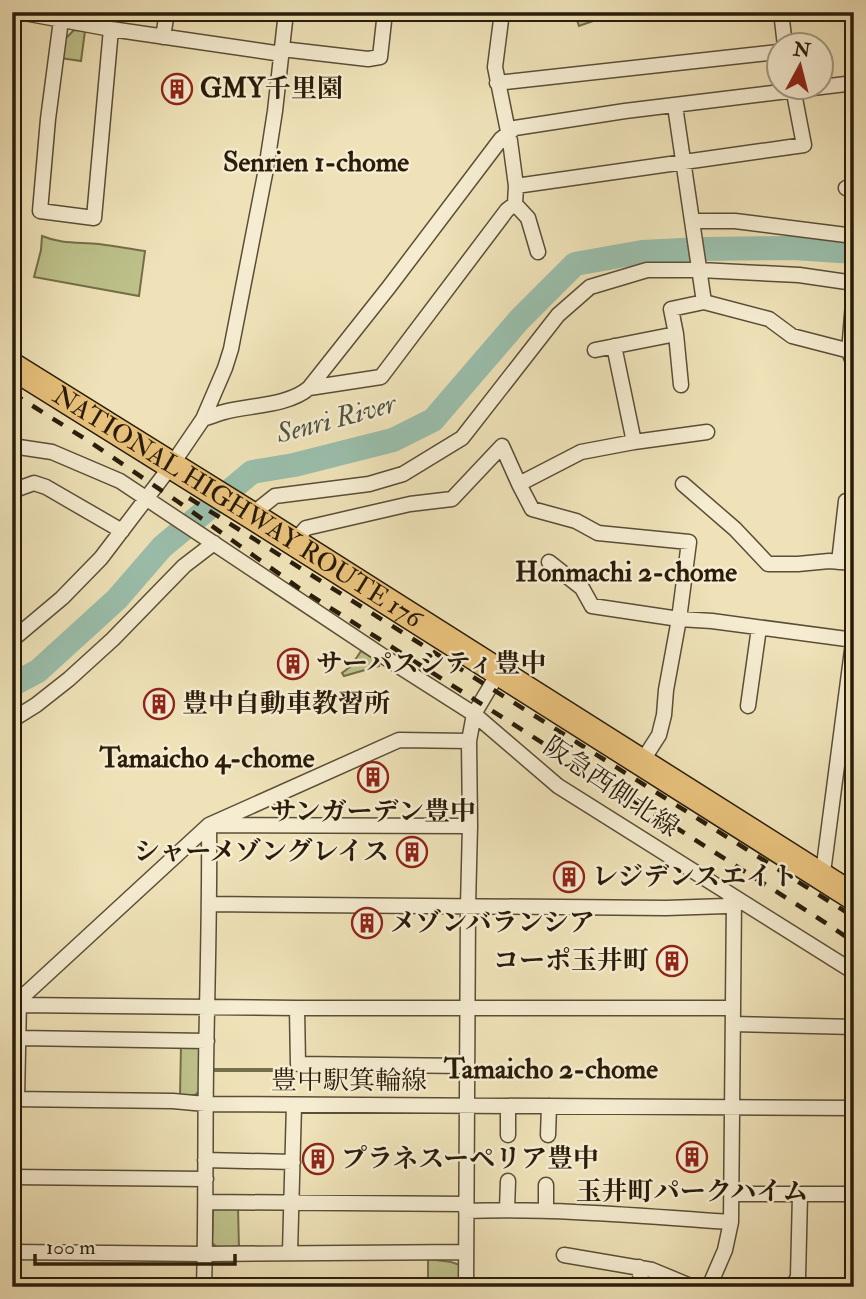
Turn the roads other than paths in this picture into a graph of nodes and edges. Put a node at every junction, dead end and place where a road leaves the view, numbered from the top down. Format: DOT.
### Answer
graph roads {
  1 [pos="19,12"];
  2 [pos="167,12"];
  3 [pos="286,12"];
  4 [pos="385,12"];
  5 [pos="502,12"];
  6 [pos="785,12"];
  7 [pos="61,20"];
  8 [pos="111,29"];
  9 [pos="783,32"];
  10 [pos="163,37"];
  11 [pos="282,52"];
  12 [pos="764,54"];
  13 [pos="497,83"];
  14 [pos="854,83"];
  15 [pos="834,85"];
  16 [pos="764,93"];
  17 [pos="796,102"];
  18 [pos="675,106"];
  19 [pos="508,132"];
  20 [pos="683,162"];
  21 [pos="854,184"];
  22 [pos="516,186"];
  23 [pos="854,192"];
  24 [pos="515,204"];
  25 [pos="692,221"];
  26 [pos="854,236"];
  27 [pos="538,253"];
  28 [pos="700,270"];
  29 [pos="854,283"];
  30 [pos="854,291"];
  31 [pos="704,302"];
  32 [pos="676,334"];
  33 [pos="614,346"];
  34 [pos="595,350"];
  35 [pos="852,356"];
  36 [pos="12,366"];
  37 [pos="681,385"];
  38 [pos="309,388"];
  39 [pos="202,419"];
  40 [pos="707,432"];
  41 [pos="634,442"];
  42 [pos="12,446"];
  43 [pos="171,466"];
  44 [pos="519,484"];
  45 [pos="684,484"];
  46 [pos="12,491"];
  47 [pos="145,499"];
  48 [pos="854,502"];
  49 [pos="249,513"];
  50 [pos="122,531"];
  51 [pos="211,541"];
  52 [pos="294,542"];
  53 [pos="549,562"];
  54 [pos="847,562"];
  55 [pos="679,619"];
  56 [pos="759,628"];
  57 [pos="854,635"];
  58 [pos="12,640"];
  59 [pos="853,640"];
  60 [pos="499,672"];
  61 [pos="748,706"];
  62 [pos="474,715"];
  63 [pos="12,720"];
  64 [pos="469,741"];
  65 [pos="641,763"];
  66 [pos="209,825"];
  67 [pos="470,826"];
  68 [pos="819,875"];
  69 [pos="854,897"];
  70 [pos="734,898"];
  71 [pos="210,904"];
  72 [pos="468,906"];
  73 [pos="854,972"];
  74 [pos="17,998"];
  75 [pos="208,1007"];
  76 [pos="297,1008"];
  77 [pos="733,1008"];
  78 [pos="468,1009"];
  79 [pos="733,1024"];
  80 [pos="854,1027"];
  81 [pos="19,1038"];
  82 [pos="207,1041"];
  83 [pos="467,1066"];
  84 [pos="15,1099"];
  85 [pos="205,1104"];
  86 [pos="295,1105"];
  87 [pos="467,1106"];
  88 [pos="508,1106"];
  89 [pos="549,1106"];
  90 [pos="732,1106"];
  91 [pos="854,1108"];
  92 [pos="508,1135"];
  93 [pos="548,1135"];
  94 [pos="205,1160"];
  95 [pos="293,1161"];
  96 [pos="12,1177"];
  97 [pos="206,1179"];
  98 [pos="508,1181"];
  99 [pos="546,1185"];
  100 [pos="731,1194"];
  101 [pos="854,1194"];
  102 [pos="800,1195"];
  103 [pos="206,1202"];
  104 [pos="292,1202"];
  105 [pos="466,1208"];
  106 [pos="507,1209"];
  107 [pos="546,1211"];
  108 [pos="732,1222"];
  109 [pos="12,1252"];
  110 [pos="290,1252"];
  111 [pos="466,1252"];
  112 [pos="205,1254"];
  113 [pos="565,1255"];
  114 [pos="639,1267"];
  115 [pos="204,1287"];
  116 [pos="466,1287"];
  117 [pos="642,1287"];
  118 [pos="693,1287"];
  119 [pos="709,1287"];
  120 [pos="792,1287"];
  1 -- 7 [label="street"];
  2 -- 10 [label="street"];
  3 -- 11 [label="street"];
  4 -- 11 [label="street"];
  5 -- 13 [label="street"];
  6 -- 9 [label="street"];
  7 -- 8 [label="street"];
  7 -- 8 [label="street"];
  8 -- 10 [label="street"];
  10 -- 11 [label="street"];
  11 -- 39 [label="street"];
  12 -- 13 [label="street"];
  13 -- 19 [label="street"];
  14 -- 15 [label="street"];
  16 -- 18 [label="street"];
  17 -- 20 [label="street"];
  18 -- 19 [label="street"];
  18 -- 20 [label="street"];
  19 -- 22 [label="street"];
  19 -- 38 [label="street"];
  20 -- 22 [label="street"];
  20 -- 25 [label="street"];
  21 -- 23 [label="street"];
  22 -- 24 [label="street"];
  24 -- 27 [label="street"];
  24 -- 38 [label="street"];
  25 -- 26 [label="street"];
  25 -- 28 [label="street"];
  28 -- 29 [label="street"];
  28 -- 31 [label="street"];
  28 -- 49 [label="street"];
  30 -- 35 [label="street"];
  31 -- 32 [label="street"];
  31 -- 35 [label="street"];
  32 -- 33 [label="street"];
  32 -- 37 [label="street"];
  33 -- 34 [label="street"];
  33 -- 41 [label="street"];
  36 -- 43 [label="highway, NATIONAL HIGHWAY ROUTE 176"];
  38 -- 39 [label="street"];
  39 -- 43 [label="street"];
  40 -- 41 [label="street"];
  41 -- 44 [label="street"];
  42 -- 47 [label="street"];
  43 -- 47 [label="street"];
  43 -- 49 [label="highway, NATIONAL HIGHWAY ROUTE 176"];
  44 -- 52 [label="street"];
  44 -- 55 [label="street"];
  45 -- 54 [label="street"];
  46 -- 50 [label="street"];
  47 -- 50 [label="street"];
  47 -- 51 [label="street, 阪急西側北線"];
  48 -- 54 [label="street"];
  49 -- 52 [label="highway, NATIONAL HIGHWAY ROUTE 176"];
  50 -- 58 [label="street"];
  51 -- 62 [label="street, 阪急西側北線"];
  51 -- 63 [label="street"];
  52 -- 60 [label="highway, NATIONAL HIGHWAY ROUTE 176"];
  53 -- 55 [label="street"];
  55 -- 56 [label="street"];
  55 -- 65 [label="street"];
  56 -- 59 [label="street"];
  56 -- 61 [label="street"];
  57 -- 59 [label="street"];
  59 -- 68 [label="street"];
  60 -- 62 [label="street"];
  60 -- 65 [label="highway, NATIONAL HIGHWAY ROUTE 176"];
  62 -- 64 [label="street"];
  62 -- 70 [label="street, 阪急西側北線"];
  64 -- 66 [label="street"];
  64 -- 67 [label="street"];
  65 -- 68 [label="highway, NATIONAL HIGHWAY ROUTE 176"];
  66 -- 67 [label="street"];
  66 -- 71 [label="street"];
  66 -- 74 [label="street"];
  67 -- 72 [label="street"];
  68 -- 69 [label="highway, NATIONAL HIGHWAY ROUTE 176"];
  70 -- 72 [label="street"];
  70 -- 73 [label="street, 阪急西側北線"];
  70 -- 77 [label="street"];
  71 -- 72 [label="street"];
  71 -- 75 [label="street"];
  72 -- 78 [label="street"];
  74 -- 75 [label="street"];
  74 -- 81 [label="street"];
  75 -- 76 [label="street"];
  75 -- 82 [label="street"];
  76 -- 78 [label="street"];
  76 -- 83 [label="street"];
  77 -- 78 [label="street"];
  77 -- 79 [label="street"];
  78 -- 83 [label="street"];
  79 -- 80 [label="street"];
  79 -- 90 [label="street"];
  81 -- 82 [label="street"];
  81 -- 84 [label="street"];
  82 -- 85 [label="street"];
  83 -- 87 [label="street"];
  84 -- 85 [label="street, 豊中駅箕輪線"];
  85 -- 86 [label="street, 豊中駅箕輪線"];
  85 -- 94 [label="street"];
  86 -- 87 [label="street, 豊中駅箕輪線"];
  86 -- 95 [label="street"];
  87 -- 88 [label="street, 豊中駅箕輪線"];
  87 -- 105 [label="street"];
  88 -- 89 [label="street, 豊中駅箕輪線"];
  88 -- 92 [label="street"];
  89 -- 90 [label="street, 豊中駅箕輪線"];
  89 -- 93 [label="street"];
  90 -- 91 [label="street, 豊中駅箕輪線"];
  90 -- 100 [label="street"];
  94 -- 95 [label="street"];
  94 -- 97 [label="street"];
  95 -- 104 [label="street"];
  96 -- 97 [label="street"];
  97 -- 103 [label="street"];
  98 -- 106 [label="street"];
  99 -- 107 [label="street"];
  100 -- 102 [label="street"];
  100 -- 108 [label="street"];
  101 -- 102 [label="street"];
  102 -- 120 [label="street"];
  103 -- 104 [label="street"];
  103 -- 112 [label="street"];
  104 -- 105 [label="street"];
  104 -- 110 [label="street"];
  105 -- 106 [label="street"];
  105 -- 111 [label="street"];
  106 -- 107 [label="street"];
  107 -- 108 [label="street"];
  108 -- 119 [label="street"];
  109 -- 112 [label="street"];
  110 -- 111 [label="street"];
  110 -- 112 [label="street"];
  111 -- 116 [label="street"];
  112 -- 115 [label="street"];
  113 -- 114 [label="street"];
  114 -- 117 [label="street"];
  114 -- 118 [label="street"];
}
